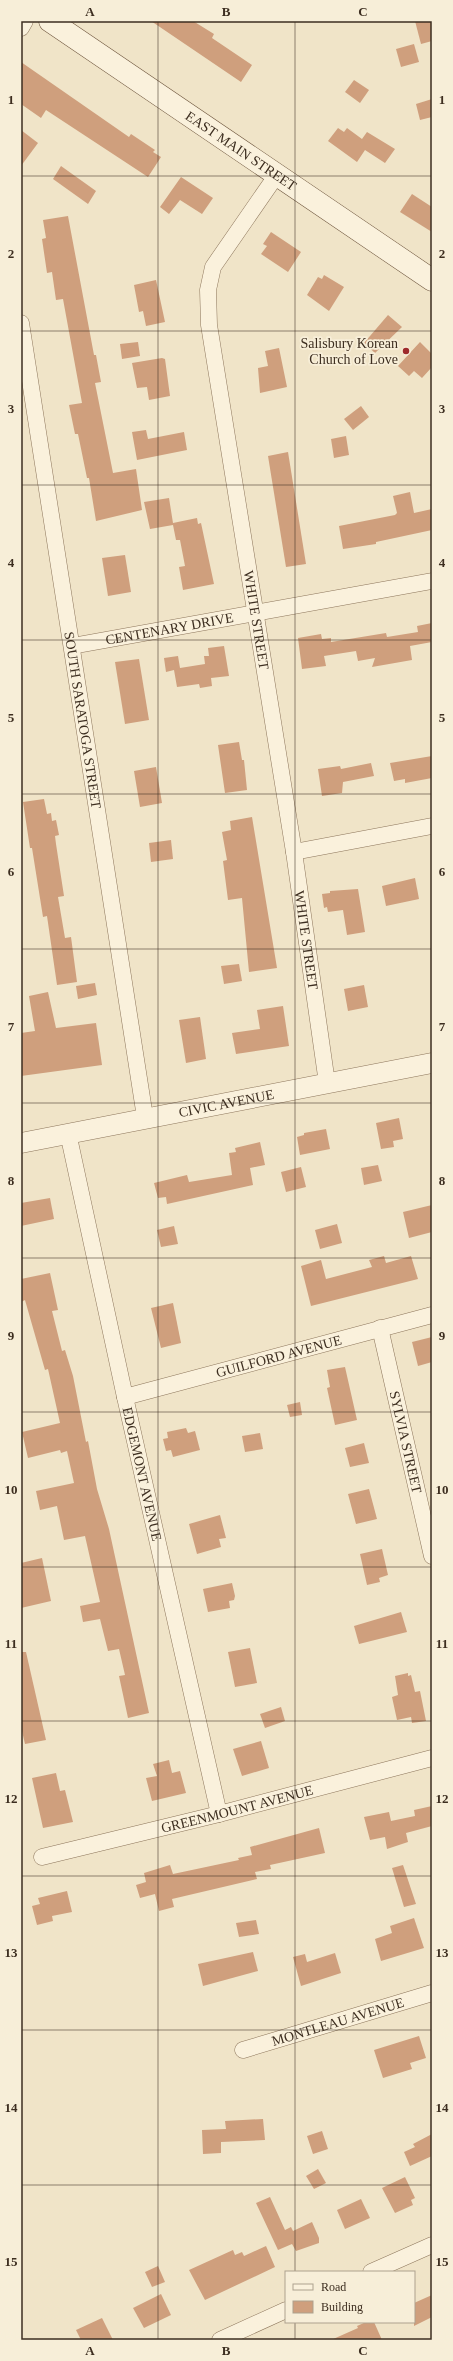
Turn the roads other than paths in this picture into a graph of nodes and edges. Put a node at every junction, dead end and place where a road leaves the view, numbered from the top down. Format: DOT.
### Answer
graph roads {
  1 [pos="25,21"];
  2 [pos="50,21"];
  3 [pos="21,28"];
  4 [pos="276,176"];
  5 [pos="432,280"];
  6 [pos="21,323"];
  7 [pos="432,580"];
  8 [pos="254,612"];
  9 [pos="72,646"];
  10 [pos="432,826"];
  11 [pos="294,852"];
  12 [pos="432,1063"];
  13 [pos="327,1083"];
  14 [pos="145,1117"];
  15 [pos="68,1133"];
  16 [pos="21,1143"];
  17 [pos="432,1315"];
  18 [pos="380,1328"];
  19 [pos="125,1397"];
  20 [pos="432,1556"];
  21 [pos="432,1758"];
  22 [pos="219,1814"];
  23 [pos="42,1857"];
  24 [pos="432,1994"];
  25 [pos="243,2050"];
  26 [pos="432,2245"];
  27 [pos="373,2271"];
  28 [pos="285,2310"];
  29 [pos="220,2340"];
  1 -- 3 [label="street"];
  2 -- 4 [label="main road, EAST MAIN STREET"];
  4 -- 5 [label="main road, EAST MAIN STREET"];
  4 -- 8 [label="street, WHITE STREET"];
  6 -- 9 [label="street, SOUTH SARATOGA STREET"];
  7 -- 8 [label="street, CENTENARY DRIVE"];
  8 -- 9 [label="street, CENTENARY DRIVE"];
  8 -- 11 [label="street, WHITE STREET"];
  9 -- 14 [label="street, SOUTH SARATOGA STREET"];
  10 -- 11 [label="street"];
  11 -- 13 [label="street, WHITE STREET"];
  12 -- 13 [label="street, CIVIC AVENUE"];
  13 -- 14 [label="street, CIVIC AVENUE"];
  14 -- 15 [label="street, CIVIC AVENUE"];
  15 -- 16 [label="street, CIVIC AVENUE"];
  15 -- 19 [label="street, EDGEMONT AVENUE"];
  17 -- 18 [label="street, GUILFORD AVENUE"];
  18 -- 19 [label="street, GUILFORD AVENUE"];
  18 -- 20 [label="street, SYLVIA STREET"];
  19 -- 22 [label="street, EDGEMONT AVENUE"];
  21 -- 22 [label="street, GREENMOUNT AVENUE"];
  22 -- 23 [label="street, GREENMOUNT AVENUE"];
  24 -- 25 [label="street, MONTLEAU AVENUE"];
  26 -- 27 [label="street"];
  28 -- 29 [label="street"];
}
